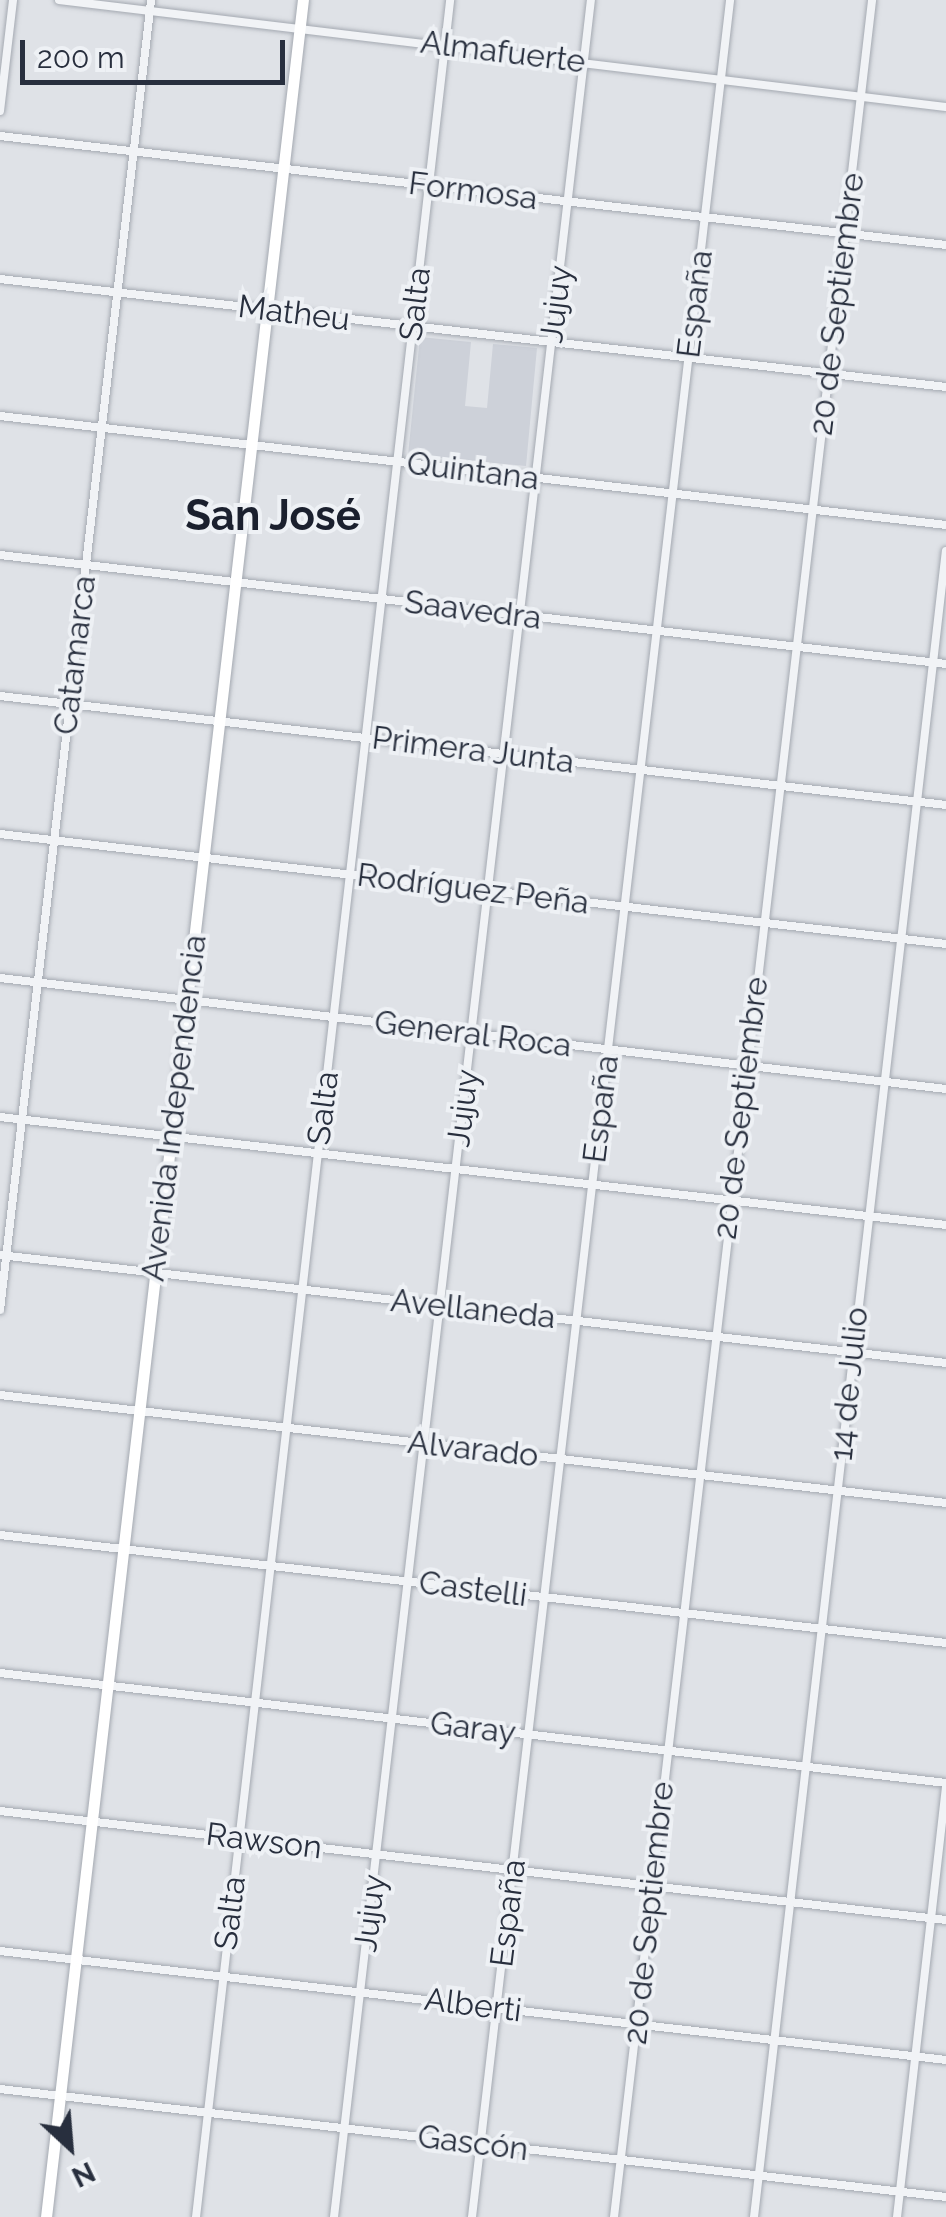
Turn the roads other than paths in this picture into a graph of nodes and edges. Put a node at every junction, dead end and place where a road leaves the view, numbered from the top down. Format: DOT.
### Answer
graph roads {
  1 [pos="13,0"];
  2 [pos="60,0"];
  3 [pos="151,0"];
  4 [pos="304,0"];
  5 [pos="450,0"];
  6 [pos="591,0"];
  7 [pos="730,0"];
  8 [pos="872,0"];
  9 [pos="150,12"];
  10 [pos="300,30"];
  11 [pos="445,45"];
  12 [pos="584,61"];
  13 [pos="720,80"];
  14 [pos="861,97"];
  15 [pos="946,107"];
  16 [pos="0,110"];
  17 [pos="0,136"];
  18 [pos="134,152"];
  19 [pos="284,169"];
  20 [pos="428,186"];
  21 [pos="568,202"];
  22 [pos="705,218"];
  23 [pos="845,234"];
  24 [pos="946,246"];
  25 [pos="0,279"];
  26 [pos="117,292"];
  27 [pos="268,310"];
  28 [pos="412,326"];
  29 [pos="552,342"];
  30 [pos="688,358"];
  31 [pos="828,374"];
  32 [pos="946,387"];
  33 [pos="0,416"];
  34 [pos="102,428"];
  35 [pos="252,445"];
  36 [pos="397,462"];
  37 [pos="536,478"];
  38 [pos="673,494"];
  39 [pos="812,510"];
  40 [pos="946,526"];
  41 [pos="946,551"];
  42 [pos="0,555"];
  43 [pos="86,566"];
  44 [pos="236,582"];
  45 [pos="381,599"];
  46 [pos="520,615"];
  47 [pos="657,631"];
  48 [pos="796,647"];
  49 [pos="933,663"];
  50 [pos="946,664"];
  51 [pos="0,696"];
  52 [pos="70,704"];
  53 [pos="220,721"];
  54 [pos="365,738"];
  55 [pos="504,754"];
  56 [pos="641,769"];
  57 [pos="780,785"];
  58 [pos="917,801"];
  59 [pos="946,804"];
  60 [pos="0,834"];
  61 [pos="54,840"];
  62 [pos="204,858"];
  63 [pos="350,875"];
  64 [pos="488,891"];
  65 [pos="625,906"];
  66 [pos="764,922"];
  67 [pos="901,938"];
  68 [pos="946,944"];
  69 [pos="0,978"];
  70 [pos="38,983"];
  71 [pos="188,1000"];
  72 [pos="333,1018"];
  73 [pos="471,1034"];
  74 [pos="608,1050"];
  75 [pos="747,1066"];
  76 [pos="885,1082"];
  77 [pos="946,1089"];
  78 [pos="0,1117"];
  79 [pos="22,1119"];
  80 [pos="172,1136"];
  81 [pos="318,1154"];
  82 [pos="456,1169"];
  83 [pos="592,1185"];
  84 [pos="730,1201"];
  85 [pos="866,1216"];
  86 [pos="946,1224"];
  87 [pos="3,1255"];
  88 [pos="154,1273"];
  89 [pos="302,1290"];
  90 [pos="440,1305"];
  91 [pos="0,1310"];
  92 [pos="576,1320"];
  93 [pos="714,1336"];
  94 [pos="854,1352"];
  95 [pos="946,1363"];
  96 [pos="0,1395"];
  97 [pos="140,1411"];
  98 [pos="286,1428"];
  99 [pos="424,1443"];
  100 [pos="560,1459"];
  101 [pos="699,1474"];
  102 [pos="838,1490"];
  103 [pos="946,1503"];
  104 [pos="0,1534"];
  105 [pos="124,1549"];
  106 [pos="270,1565"];
  107 [pos="408,1581"];
  108 [pos="545,1597"];
  109 [pos="683,1613"];
  110 [pos="822,1629"];
  111 [pos="946,1643"];
  112 [pos="0,1672"];
  113 [pos="108,1685"];
  114 [pos="254,1702"];
  115 [pos="392,1718"];
  116 [pos="529,1734"];
  117 [pos="667,1751"];
  118 [pos="806,1767"];
  119 [pos="946,1784"];
  120 [pos="0,1811"];
  121 [pos="92,1821"];
  122 [pos="239,1838"];
  123 [pos="376,1854"];
  124 [pos="513,1870"];
  125 [pos="652,1886"];
  126 [pos="790,1902"];
  127 [pos="931,1918"];
  128 [pos="946,1920"];
  129 [pos="0,1951"];
  130 [pos="76,1960"];
  131 [pos="223,1976"];
  132 [pos="360,1992"];
  133 [pos="497,2008"];
  134 [pos="636,2024"];
  135 [pos="774,2040"];
  136 [pos="916,2056"];
  137 [pos="946,2060"];
  138 [pos="0,2088"];
  139 [pos="60,2096"];
  140 [pos="208,2112"];
  141 [pos="344,2128"];
  142 [pos="481,2144"];
  143 [pos="621,2160"];
  144 [pos="759,2176"];
  145 [pos="901,2192"];
  146 [pos="946,2198"];
  147 [pos="46,2217"];
  148 [pos="196,2217"];
  149 [pos="334,2217"];
  150 [pos="472,2217"];
  151 [pos="614,2217"];
  152 [pos="754,2217"];
  153 [pos="897,2217"];
  1 -- 16 [label="street"];
  2 -- 9 [label="street, Almafuerte"];
  3 -- 9 [label="street, Catamarca"];
  4 -- 10 [label="main road, Avenida Independencia"];
  5 -- 11 [label="street, Salta"];
  6 -- 12 [label="street, Jujuy"];
  7 -- 13 [label="street, España"];
  8 -- 14 [label="street, 20 de Septiembre"];
  9 -- 10 [label="street, Almafuerte"];
  9 -- 18 [label="street, Catamarca"];
  10 -- 11 [label="street, Almafuerte"];
  10 -- 19 [label="main road, Avenida Independencia"];
  11 -- 12 [label="street, Almafuerte"];
  11 -- 20 [label="street, Salta"];
  12 -- 13 [label="street, Almafuerte"];
  12 -- 21 [label="street, Jujuy"];
  13 -- 14 [label="street, Almafuerte"];
  13 -- 22 [label="street, España"];
  14 -- 15 [label="street, Almafuerte"];
  14 -- 23 [label="street, 20 de Septiembre"];
  17 -- 18 [label="street, Formosa"];
  18 -- 19 [label="street, Formosa"];
  18 -- 26 [label="street, Catamarca"];
  19 -- 20 [label="street, Formosa"];
  19 -- 27 [label="main road, Avenida Independencia"];
  20 -- 21 [label="street, Formosa"];
  20 -- 28 [label="street, Salta"];
  21 -- 22 [label="street, Formosa"];
  21 -- 29 [label="street, Jujuy"];
  22 -- 23 [label="street, Formosa"];
  22 -- 30 [label="street, España"];
  23 -- 24 [label="street, Formosa"];
  23 -- 31 [label="street, 20 de Septiembre"];
  25 -- 26 [label="street, Matheu"];
  26 -- 27 [label="street, Matheu"];
  26 -- 34 [label="street, Catamarca"];
  27 -- 28 [label="street, Matheu"];
  27 -- 35 [label="main road, Avenida Independencia"];
  28 -- 29 [label="street, Matheu"];
  28 -- 36 [label="street, Salta"];
  29 -- 30 [label="street, Matheu"];
  29 -- 37 [label="street, Jujuy"];
  30 -- 31 [label="street, Matheu"];
  30 -- 38 [label="street, España"];
  31 -- 32 [label="street, Matheu"];
  31 -- 39 [label="street, 20 de Septiembre"];
  33 -- 34 [label="street, Quintana"];
  34 -- 35 [label="street, Quintana"];
  34 -- 43 [label="street, Catamarca"];
  35 -- 36 [label="street, Quintana"];
  35 -- 44 [label="main road, Avenida Independencia"];
  36 -- 37 [label="street, Quintana"];
  36 -- 45 [label="street, Salta"];
  37 -- 38 [label="street, Quintana"];
  37 -- 46 [label="street, Jujuy"];
  38 -- 39 [label="street, Quintana"];
  38 -- 47 [label="street, España"];
  39 -- 40 [label="street, Quintana"];
  39 -- 48 [label="street, 20 de Septiembre"];
  41 -- 49 [label="street, 14 de Julio"];
  42 -- 43 [label="street, Saavedra"];
  43 -- 44 [label="street, Saavedra"];
  43 -- 52 [label="street, Catamarca"];
  44 -- 45 [label="street, Saavedra"];
  44 -- 53 [label="main road, Avenida Independencia"];
  45 -- 46 [label="street, Saavedra"];
  45 -- 54 [label="street, Salta"];
  46 -- 47 [label="street, Saavedra"];
  46 -- 55 [label="street, Jujuy"];
  47 -- 48 [label="street, Saavedra"];
  47 -- 56 [label="street, España"];
  48 -- 49 [label="street, Saavedra"];
  48 -- 57 [label="street, 20 de Septiembre"];
  49 -- 50 [label="street, Saavedra"];
  49 -- 58 [label="street, 14 de Julio"];
  51 -- 52 [label="street, Primera Junta"];
  52 -- 53 [label="street, Primera Junta"];
  52 -- 61 [label="street, Catamarca"];
  53 -- 54 [label="street, Primera Junta"];
  53 -- 62 [label="main road, Avenida Independencia"];
  54 -- 55 [label="street, Primera Junta"];
  54 -- 63 [label="street, Salta"];
  55 -- 56 [label="street, Primera Junta"];
  55 -- 64 [label="street, Jujuy"];
  56 -- 57 [label="street, Primera Junta"];
  56 -- 65 [label="street, España"];
  57 -- 58 [label="street, Primera Junta"];
  57 -- 66 [label="street, 20 de Septiembre"];
  58 -- 59 [label="street, Primera Junta"];
  58 -- 67 [label="street, 14 de Julio"];
  60 -- 61 [label="street, Rodríguez Peña"];
  61 -- 62 [label="street, Rodríguez Peña"];
  61 -- 70 [label="street, Catamarca"];
  62 -- 63 [label="street, Rodríguez Peña"];
  62 -- 71 [label="main road, Avenida Independencia"];
  63 -- 64 [label="street, Rodríguez Peña"];
  63 -- 72 [label="street, Salta"];
  64 -- 65 [label="street, Rodríguez Peña"];
  64 -- 73 [label="street, Jujuy"];
  65 -- 66 [label="street, Rodríguez Peña"];
  65 -- 74 [label="street, España"];
  66 -- 67 [label="street, Rodríguez Peña"];
  66 -- 75 [label="street, 20 de Septiembre"];
  67 -- 68 [label="street, Rodríguez Peña"];
  67 -- 76 [label="street, 14 de Julio"];
  69 -- 70 [label="street, General Roca"];
  70 -- 71 [label="street, General Roca"];
  70 -- 79 [label="street, Catamarca"];
  71 -- 72 [label="street, General Roca"];
  71 -- 80 [label="main road, Avenida Independencia"];
  72 -- 73 [label="street, General Roca"];
  72 -- 81 [label="street, Salta"];
  73 -- 74 [label="street, General Roca"];
  73 -- 82 [label="street, Jujuy"];
  74 -- 75 [label="street, General Roca"];
  74 -- 83 [label="street, España"];
  75 -- 76 [label="street, General Roca"];
  75 -- 84 [label="street, 20 de Septiembre"];
  76 -- 77 [label="street, General Roca"];
  76 -- 85 [label="street, 14 de Julio"];
  78 -- 79 [label="street"];
  79 -- 80 [label="street"];
  79 -- 87 [label="street, Catamarca"];
  80 -- 81 [label="street"];
  80 -- 88 [label="main road, Avenida Independencia"];
  81 -- 82 [label="street"];
  81 -- 89 [label="street, Salta"];
  82 -- 83 [label="street"];
  82 -- 90 [label="street, Jujuy"];
  83 -- 84 [label="street"];
  83 -- 92 [label="street, España"];
  84 -- 85 [label="street"];
  84 -- 93 [label="street, 20 de Septiembre"];
  85 -- 86 [label="street"];
  85 -- 94 [label="street, 14 de Julio"];
  87 -- 88 [label="street, Avellaneda"];
  87 -- 91 [label="street, Catamarca"];
  88 -- 89 [label="street, Avellaneda"];
  88 -- 97 [label="main road, Avenida Independencia"];
  89 -- 90 [label="street, Avellaneda"];
  89 -- 98 [label="street, Salta"];
  90 -- 92 [label="street, Avellaneda"];
  90 -- 99 [label="street, Jujuy"];
  92 -- 93 [label="street, Avellaneda"];
  92 -- 100 [label="street, España"];
  93 -- 94 [label="street, Avellaneda"];
  93 -- 101 [label="street, 20 de Septiembre"];
  94 -- 95 [label="street, Avellaneda"];
  94 -- 102 [label="street, 14 de Julio"];
  96 -- 97 [label="street, Alvarado"];
  97 -- 98 [label="street, Alvarado"];
  97 -- 105 [label="main road, Avenida Independencia"];
  98 -- 99 [label="street, Alvarado"];
  98 -- 106 [label="street, Salta"];
  99 -- 100 [label="street, Alvarado"];
  99 -- 107 [label="street, Jujuy"];
  100 -- 101 [label="street, Alvarado"];
  100 -- 108 [label="street, España"];
  101 -- 102 [label="street, Alvarado"];
  101 -- 109 [label="street, 20 de Septiembre"];
  102 -- 103 [label="street, Alvarado"];
  102 -- 110 [label="street, 14 de Julio"];
  104 -- 105 [label="street, Castelli"];
  105 -- 106 [label="street, Castelli"];
  105 -- 113 [label="main road, Avenida Independencia"];
  106 -- 107 [label="street, Castelli"];
  106 -- 114 [label="street, Salta"];
  107 -- 108 [label="street, Castelli"];
  107 -- 115 [label="street, Jujuy"];
  108 -- 109 [label="street, Castelli"];
  108 -- 116 [label="street, España"];
  109 -- 110 [label="street, Castelli"];
  109 -- 117 [label="street, 20 de Septiembre"];
  110 -- 111 [label="street, Castelli"];
  110 -- 118 [label="street, 14 de Julio"];
  112 -- 113 [label="street, Garay"];
  113 -- 114 [label="street, Garay"];
  113 -- 121 [label="main road, Avenida Independencia"];
  114 -- 115 [label="street, Garay"];
  114 -- 122 [label="street, Salta"];
  115 -- 116 [label="street, Garay"];
  115 -- 123 [label="street, Jujuy"];
  116 -- 117 [label="street, Garay"];
  116 -- 124 [label="street, España"];
  117 -- 118 [label="street, Garay"];
  117 -- 125 [label="street, 20 de Septiembre"];
  118 -- 119 [label="street, Garay"];
  118 -- 126 [label="street, 14 de Julio"];
  119 -- 127 [label="street"];
  120 -- 121 [label="street, Rawson"];
  121 -- 122 [label="street, Rawson"];
  121 -- 130 [label="main road, Avenida Independencia"];
  122 -- 123 [label="street, Rawson"];
  122 -- 131 [label="street, Salta"];
  123 -- 124 [label="street, Rawson"];
  123 -- 132 [label="street, Jujuy"];
  124 -- 125 [label="street, Rawson"];
  124 -- 133 [label="street, España"];
  125 -- 126 [label="street, Rawson"];
  125 -- 134 [label="street, 20 de Septiembre"];
  126 -- 127 [label="street, Rawson"];
  126 -- 135 [label="street, 14 de Julio"];
  127 -- 128 [label="street, Rawson"];
  127 -- 136 [label="street"];
  129 -- 130 [label="street, Alberti"];
  130 -- 131 [label="street, Alberti"];
  130 -- 139 [label="main road, Avenida Independencia"];
  131 -- 132 [label="street, Alberti"];
  131 -- 140 [label="street, Salta"];
  132 -- 133 [label="street, Alberti"];
  132 -- 141 [label="street, Jujuy"];
  133 -- 134 [label="street, Alberti"];
  133 -- 142 [label="street, España"];
  134 -- 135 [label="street, Alberti"];
  134 -- 143 [label="street, 20 de Septiembre"];
  135 -- 136 [label="street, Alberti"];
  135 -- 144 [label="street, 14 de Julio"];
  136 -- 137 [label="street, Alberti"];
  136 -- 145 [label="street"];
  138 -- 139 [label="street, Gascón"];
  139 -- 140 [label="street, Gascón"];
  139 -- 147 [label="main road, Avenida Independencia"];
  140 -- 141 [label="street, Gascón"];
  140 -- 148 [label="street, Salta"];
  141 -- 142 [label="street, Gascón"];
  141 -- 149 [label="street, Jujuy"];
  142 -- 143 [label="street, Gascón"];
  142 -- 150 [label="street, España"];
  143 -- 144 [label="street, Gascón"];
  143 -- 151 [label="street, 20 de Septiembre"];
  144 -- 145 [label="street, Gascón"];
  144 -- 152 [label="street, 14 de Julio"];
  145 -- 146 [label="street, Gascón"];
  145 -- 153 [label="street"];
}
